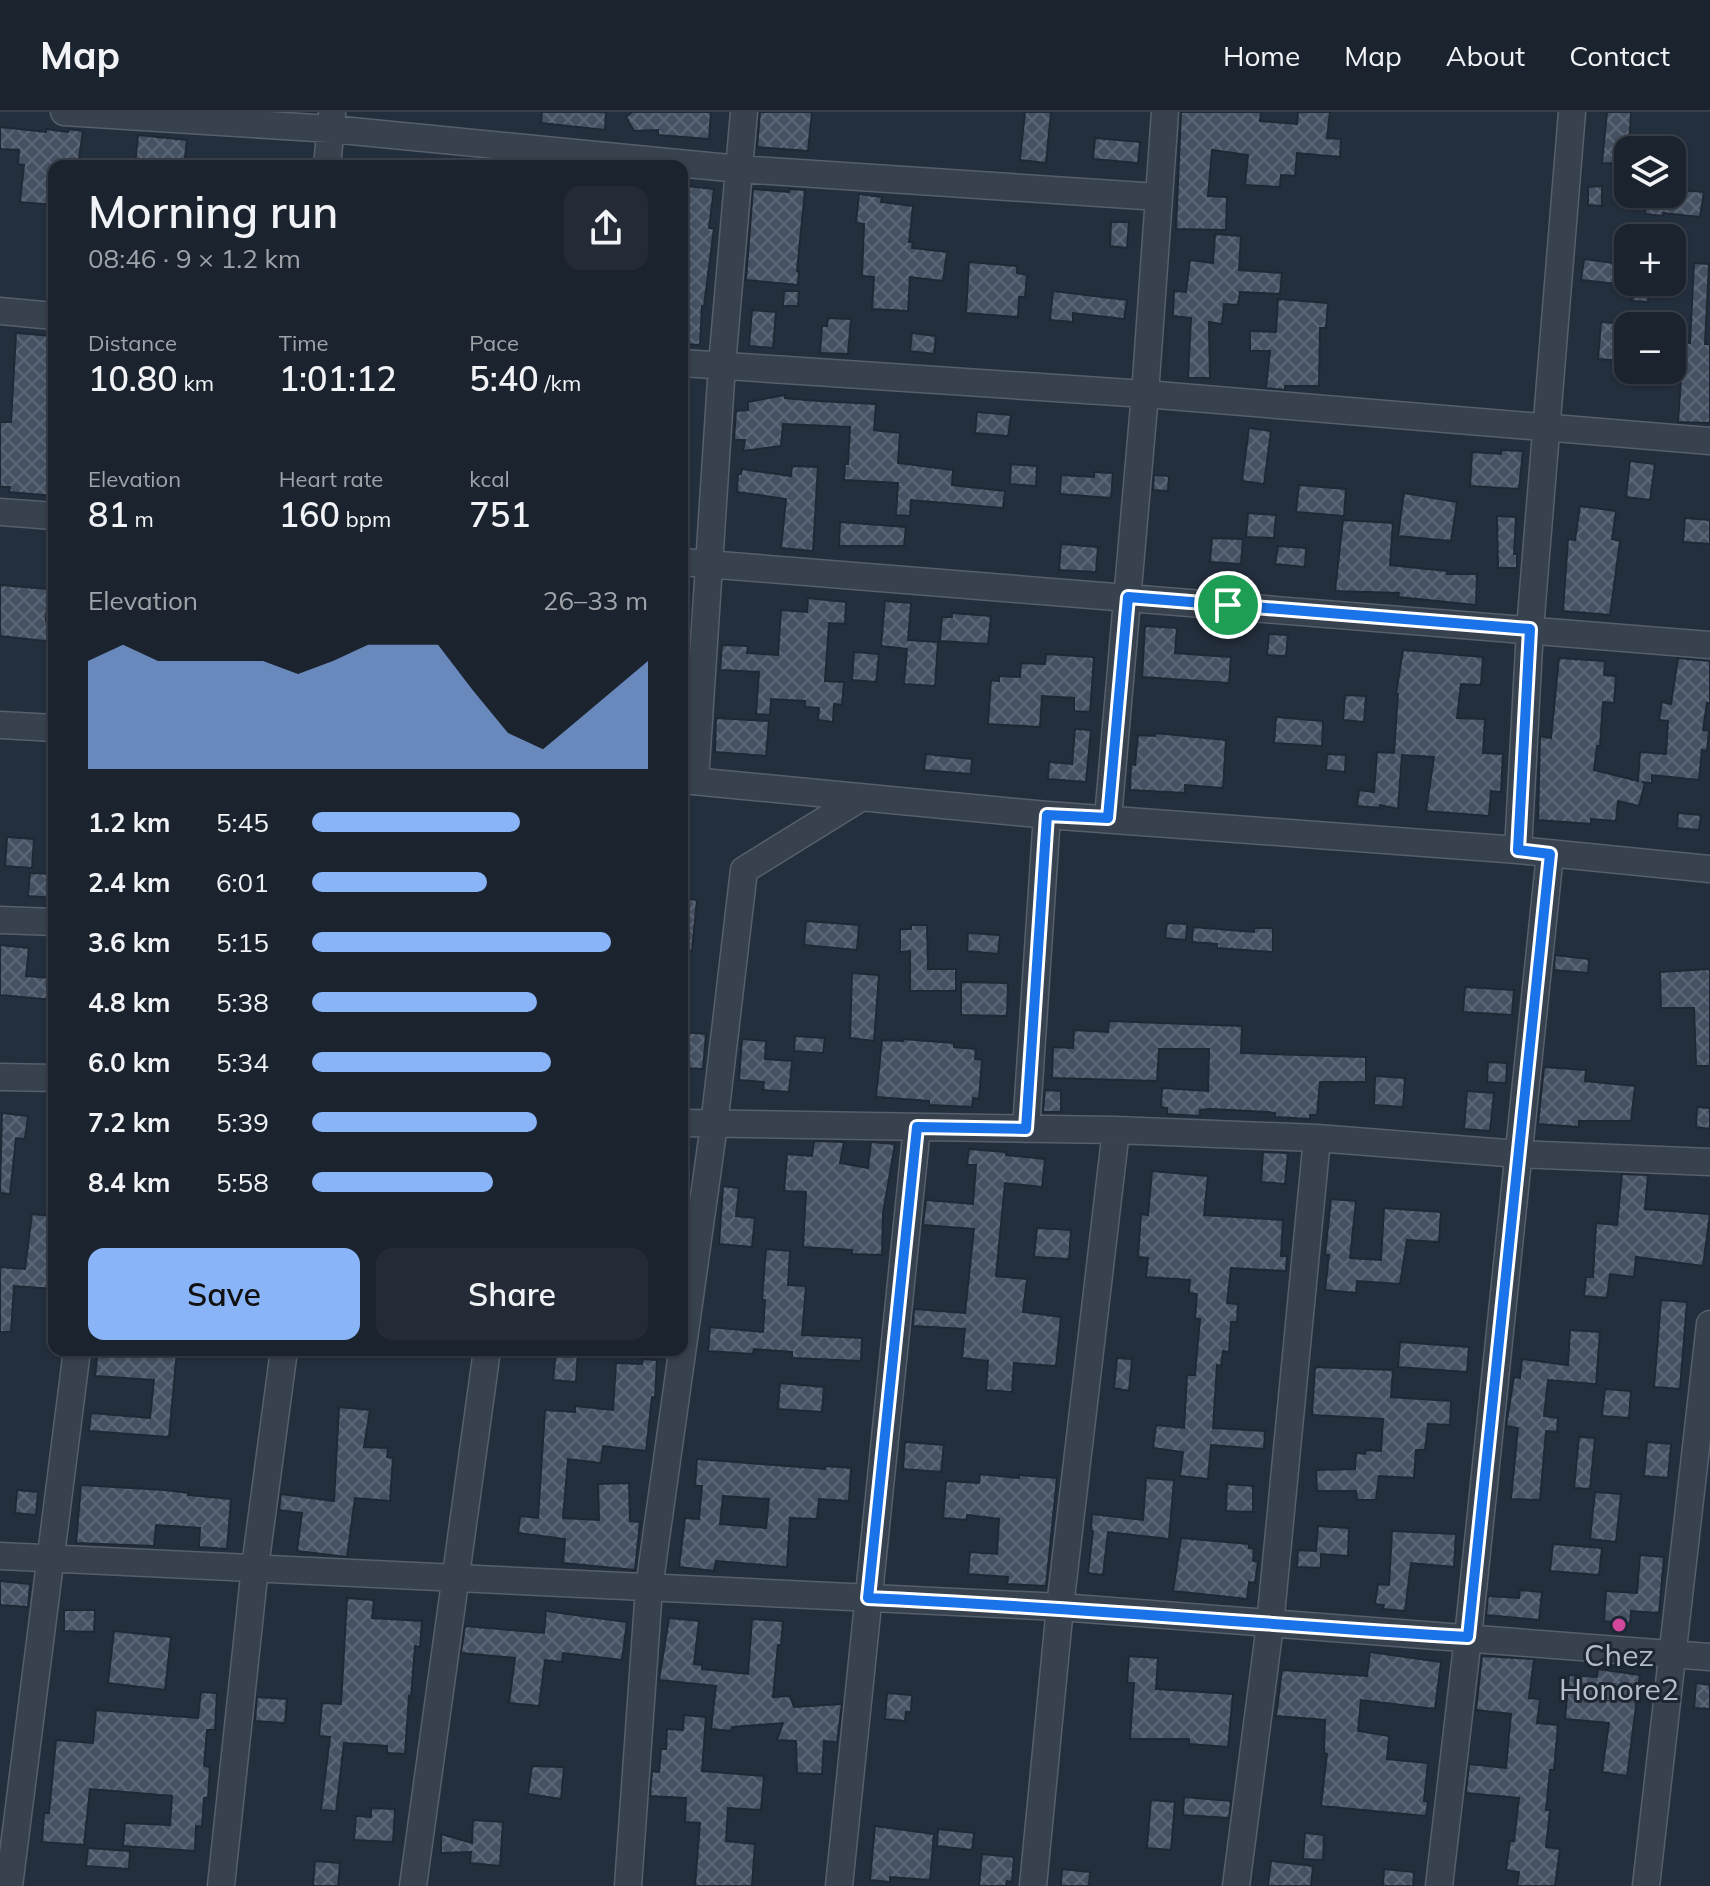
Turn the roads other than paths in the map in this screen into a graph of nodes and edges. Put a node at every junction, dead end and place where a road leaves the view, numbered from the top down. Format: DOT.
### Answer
graph roads {
  1 [pos="64,112"];
  2 [pos="744,112"];
  3 [pos="1165,112"];
  4 [pos="1572,112"];
  5 [pos="331,121"];
  6 [pos="328,160"];
  7 [pos="662,160"];
  8 [pos="688,163"];
  9 [pos="739,169"];
  10 [pos="1159,197"];
  11 [pos="0,311"];
  12 [pos="48,315"];
  13 [pos="688,363"];
  14 [pos="722,365"];
  15 [pos="1145,394"];
  16 [pos="1547,428"];
  17 [pos="1710,441"];
  18 [pos="0,512"];
  19 [pos="48,516"];
  20 [pos="688,562"];
  21 [pos="709,564"];
  22 [pos="1128,597"];
  23 [pos="1530,629"];
  24 [pos="1710,645"];
  25 [pos="0,725"];
  26 [pos="48,728"];
  27 [pos="688,781"];
  28 [pos="862,797"];
  29 [pos="1047,815"];
  30 [pos="1108,818"];
  31 [pos="1518,850"];
  32 [pos="1550,854"];
  33 [pos="1710,869"];
  34 [pos="0,920"];
  35 [pos="48,922"];
  36 [pos="0,1077"];
  37 [pos="48,1078"];
  38 [pos="688,1123"];
  39 [pos="714,1125"];
  40 [pos="917,1127"];
  41 [pos="1026,1129"];
  42 [pos="1116,1130"];
  43 [pos="1317,1138"];
  44 [pos="1519,1154"];
  45 [pos="1710,1162"];
  46 [pos="688,1310"];
  47 [pos="1710,1324"];
  48 [pos="76,1356"];
  49 [pos="283,1356"];
  50 [pos="486,1356"];
  51 [pos="682,1356"];
  52 [pos="0,1556"];
  53 [pos="52,1558"];
  54 [pos="255,1567"];
  55 [pos="456,1580"];
  56 [pos="649,1588"];
  57 [pos="868,1598"];
  58 [pos="1060,1607"];
  59 [pos="1270,1625"];
  60 [pos="1468,1637"];
  61 [pos="1674,1655"];
  62 [pos="1710,1657"];
  63 [pos="9,1886"];
  64 [pos="221,1886"];
  65 [pos="413,1886"];
  66 [pos="628,1886"];
  67 [pos="839,1886"];
  68 [pos="1033,1886"];
  69 [pos="1236,1886"];
  70 [pos="1439,1886"];
  71 [pos="1646,1886"];
  1 -- 5 [label="street"];
  2 -- 9 [label="street"];
  3 -- 10 [label="street"];
  4 -- 16 [label="street"];
  5 -- 6 [label="street"];
  5 -- 7 [label="street"];
  8 -- 9 [label="street"];
  9 -- 10 [label="street"];
  9 -- 14 [label="street"];
  10 -- 15 [label="street"];
  11 -- 12 [label="street"];
  13 -- 14 [label="street"];
  14 -- 15 [label="street"];
  14 -- 21 [label="street"];
  15 -- 16 [label="street"];
  15 -- 22 [label="street"];
  16 -- 17 [label="street"];
  16 -- 23 [label="street"];
  18 -- 19 [label="street"];
  20 -- 21 [label="street"];
  21 -- 22 [label="street"];
  21 -- 27 [label="street"];
  22 -- 23 [label="street"];
  22 -- 30 [label="street"];
  23 -- 24 [label="street"];
  23 -- 31 [label="street"];
  25 -- 26 [label="street"];
  27 -- 28 [label="street"];
  28 -- 29 [label="street"];
  28 -- 39 [label="street"];
  29 -- 30 [label="street"];
  29 -- 41 [label="street"];
  30 -- 31 [label="street"];
  31 -- 32 [label="street"];
  32 -- 33 [label="street"];
  32 -- 44 [label="street"];
  34 -- 35 [label="street"];
  36 -- 37 [label="street"];
  38 -- 39 [label="street"];
  39 -- 40 [label="street"];
  39 -- 46 [label="street"];
  40 -- 41 [label="street"];
  40 -- 57 [label="street"];
  41 -- 42 [label="street"];
  42 -- 43 [label="street"];
  42 -- 58 [label="street"];
  43 -- 44 [label="street"];
  43 -- 59 [label="street"];
  44 -- 45 [label="street"];
  44 -- 60 [label="street"];
  47 -- 61 [label="street"];
  48 -- 53 [label="street"];
  49 -- 54 [label="street"];
  50 -- 55 [label="street"];
  51 -- 56 [label="street"];
  52 -- 53 [label="street"];
  53 -- 54 [label="street"];
  53 -- 63 [label="street"];
  54 -- 55 [label="street"];
  54 -- 64 [label="street"];
  55 -- 56 [label="street"];
  55 -- 65 [label="street"];
  56 -- 57 [label="street"];
  56 -- 66 [label="street"];
  57 -- 58 [label="street"];
  57 -- 67 [label="street"];
  58 -- 59 [label="street"];
  58 -- 68 [label="street"];
  59 -- 60 [label="street"];
  59 -- 69 [label="street"];
  60 -- 61 [label="street"];
  60 -- 70 [label="street"];
  61 -- 62 [label="street"];
  61 -- 71 [label="street"];
}
